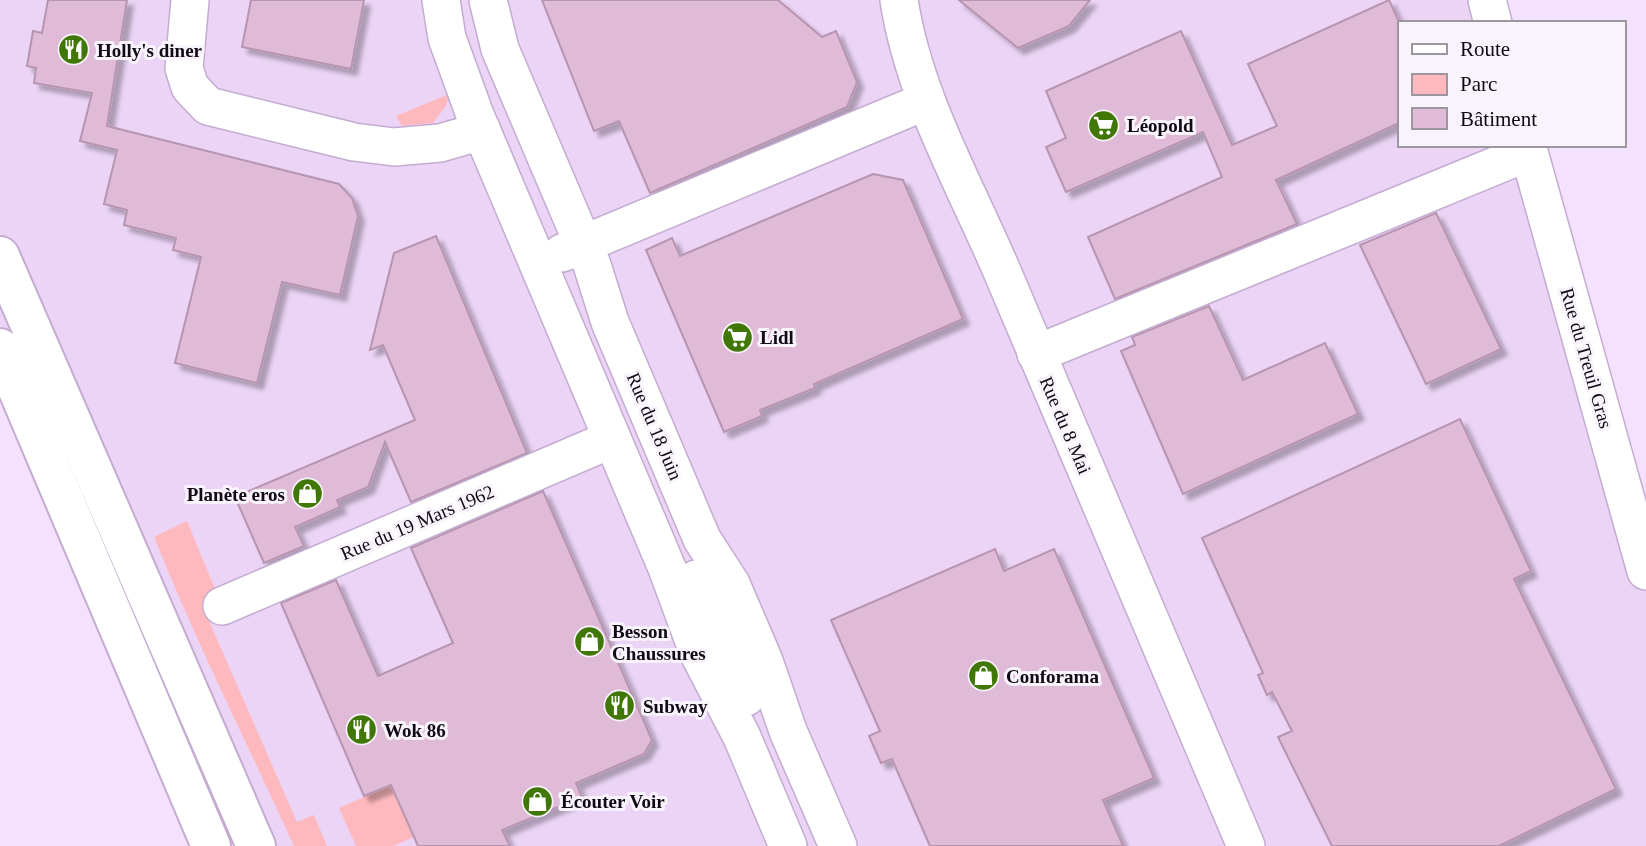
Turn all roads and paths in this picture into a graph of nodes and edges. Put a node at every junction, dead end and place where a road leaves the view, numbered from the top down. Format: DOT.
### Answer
graph roads {
  1 [pos="190,0"];
  2 [pos="442,0"];
  3 [pos="463,0"];
  4 [pos="488,0"];
  5 [pos="900,0"];
  6 [pos="1487,0"];
  7 [pos="1492,21"];
  8 [pos="926,101"];
  9 [pos="492,111"];
  10 [pos="1528,148"];
  11 [pos="560,254"];
  12 [pos="0,256"];
  13 [pos="1036,354"];
  14 [pos="4,360"];
  15 [pos="612,439"];
  16 [pos="1646,571"];
  17 [pos="222,606"];
  18 [pos="211,846"];
  19 [pos="256,846"];
  20 [pos="789,846"];
  21 [pos="809,846"];
  22 [pos="838,846"];
  23 [pos="1246,846"];
  1 -- 9 [label="street"];
  2 -- 9 [label="street, Rue du 18 Juin"];
  3 -- 9 [label="street"];
  4 -- 9 [label="street, Rue du 18 Juin"];
  5 -- 8 [label="street, Rue du 8 Mai"];
  6 -- 7 [label="street"];
  8 -- 11 [label="street"];
  8 -- 13 [label="street, Rue du 8 Mai"];
  9 -- 11 [label="street, Rue du 18 Juin"];
  9 -- 11 [label="street, Rue du 18 Juin"];
  10 -- 13 [label="street"];
  10 -- 16 [label="street, Rue du Treuil Gras"];
  11 -- 15 [label="street, Rue du 18 Juin"];
  11 -- 21 [label="street"];
  11 -- 22 [label="street, Rue du 18 Juin"];
  12 -- 19 [label="highway"];
  13 -- 23 [label="street, Rue du 8 Mai"];
  14 -- 18 [label="highway"];
  15 -- 17 [label="street, Rue du 19 Mars 1962"];
  15 -- 20 [label="street, Rue du 18 Juin"];
}
